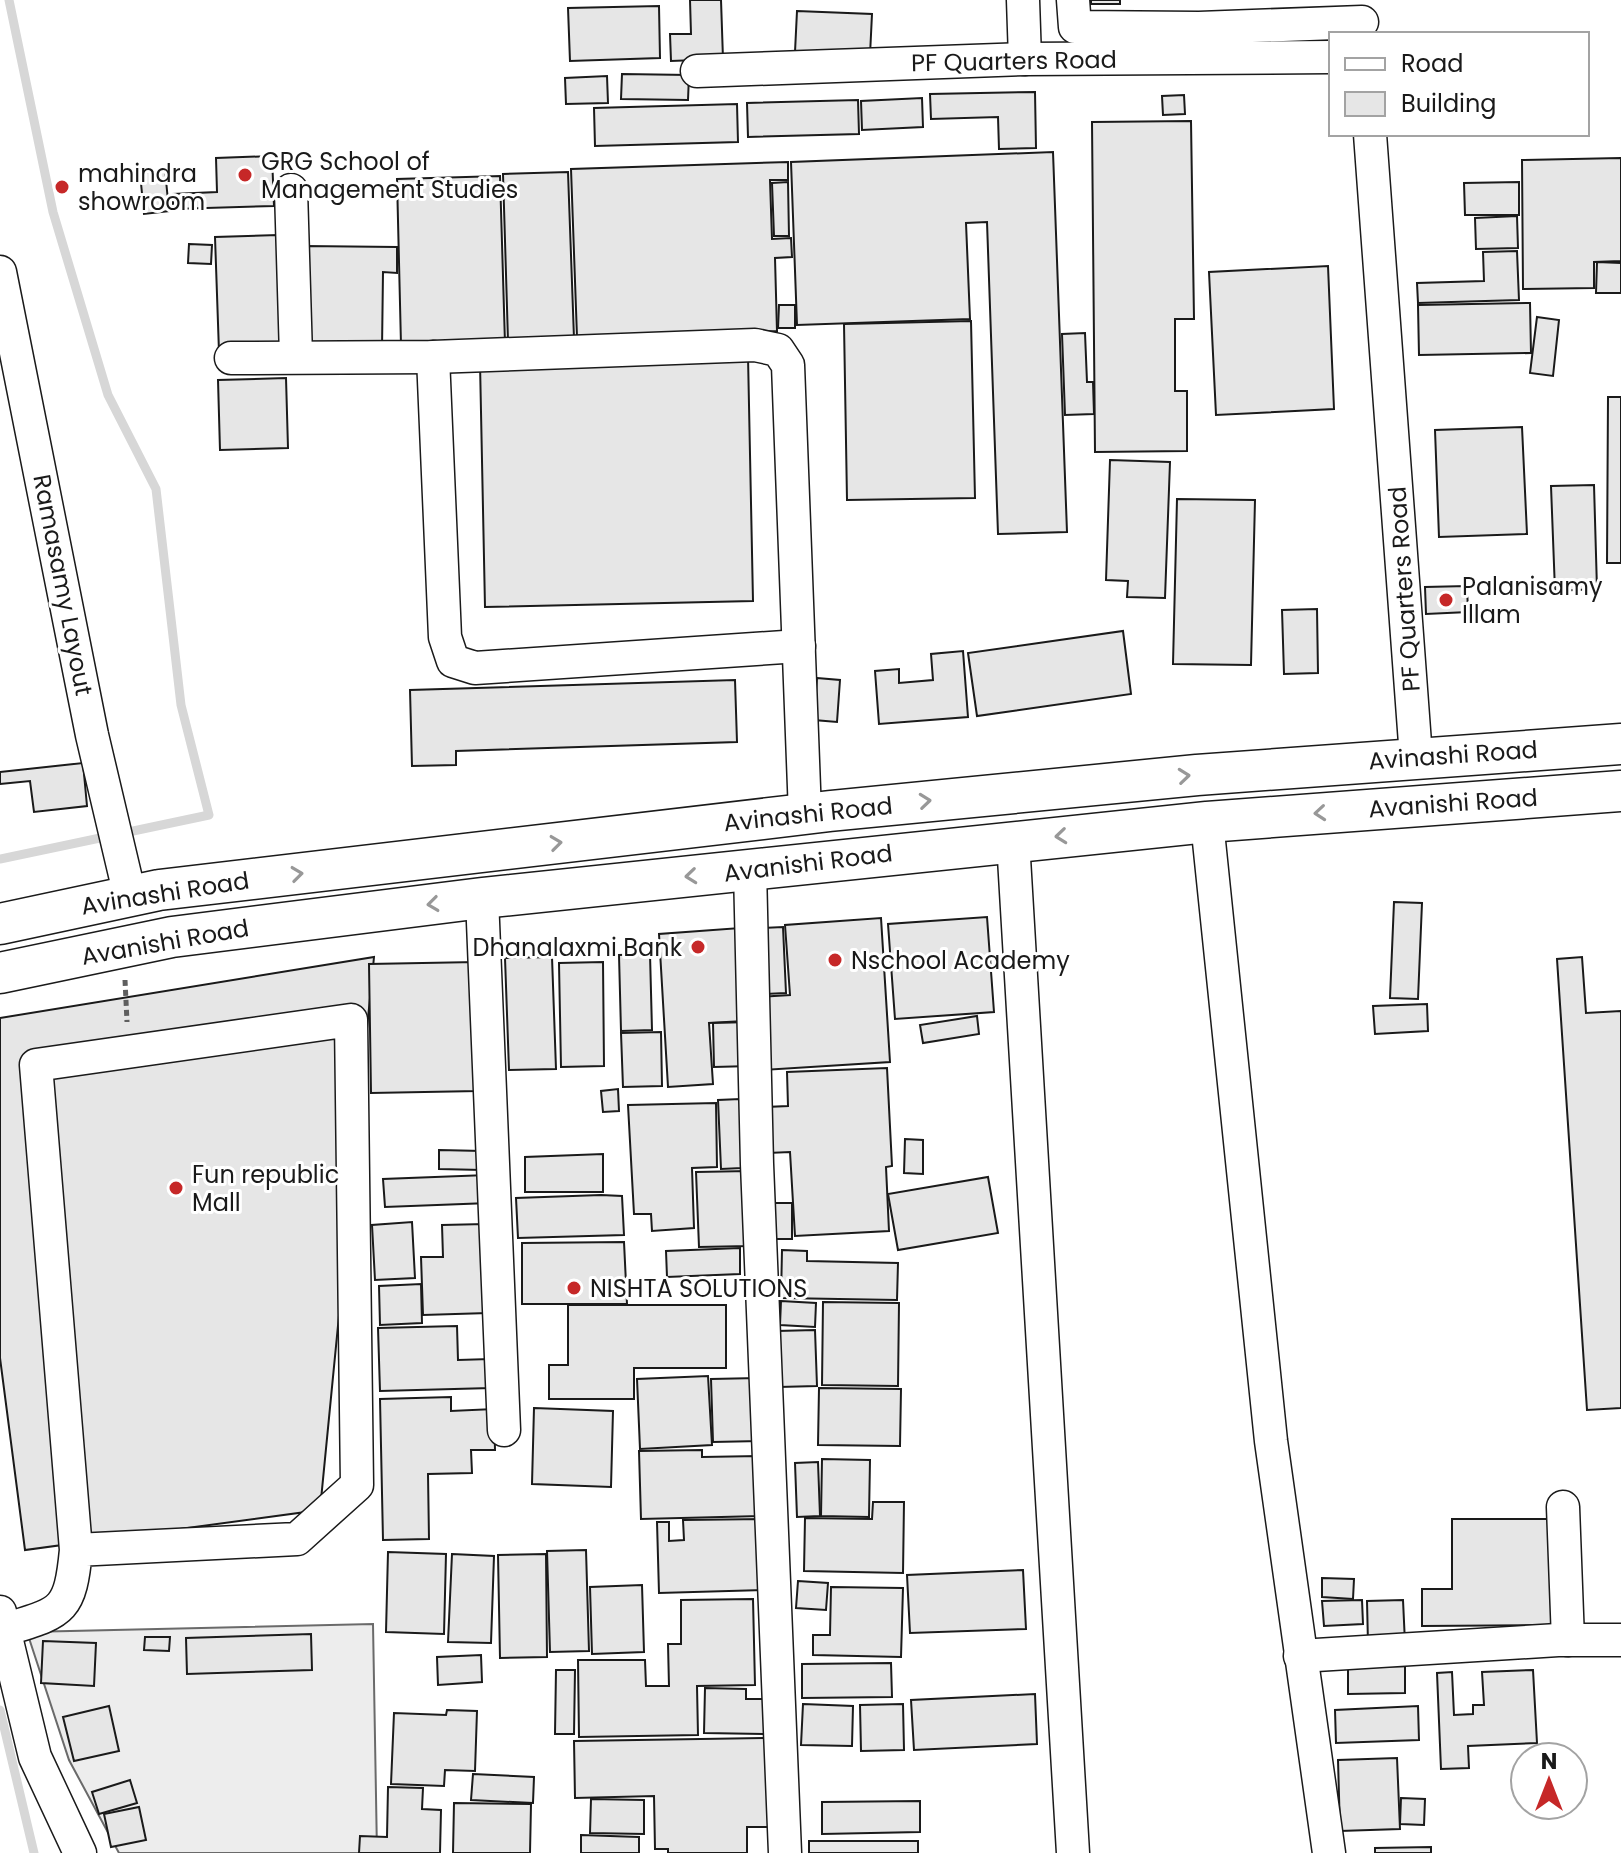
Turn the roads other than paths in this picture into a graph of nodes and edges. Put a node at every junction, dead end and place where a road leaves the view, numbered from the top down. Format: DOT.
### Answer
graph roads {
  1 [pos="1023,0"];
  2 [pos="1073,0"];
  3 [pos="1198,14"];
  4 [pos="1363,19"];
  5 [pos="1329,57"];
  6 [pos="1025,59"];
  7 [pos="697,71"];
  8 [pos="1370,136"];
  9 [pos="291,190"];
  10 [pos="0,272"];
  11 [pos="296,356"];
  12 [pos="433,357"];
  13 [pos="231,358"];
  14 [pos="799,646"];
  15 [pos="1621,744"];
  16 [pos="1416,757"];
  17 [pos="1621,791"];
  18 [pos="805,814"];
  19 [pos="1207,822"];
  20 [pos="1013,841"];
  21 [pos="750,870"];
  22 [pos="130,896"];
  23 [pos="482,898"];
  24 [pos="0,924"];
  25 [pos="0,973"];
  26 [pos="504,1430"];
  27 [pos="1563,1507"];
  28 [pos="76,1550"];
  29 [pos="2,1621"];
  30 [pos="1568,1640"];
  31 [pos="1621,1640"];
  32 [pos="1300,1656"];
  33 [pos="80,1853"];
  34 [pos="785,1853"];
  35 [pos="1073,1853"];
  36 [pos="1329,1853"];
  1 -- 6 [label="street"];
  2 -- 3 [label="street"];
  3 -- 4 [label="street"];
  5 -- 6 [label="street, PF Quarters Road"];
  6 -- 7 [label="street, PF Quarters Road"];
  8 -- 16 [label="street, PF Quarters Road"];
  9 -- 11 [label="street"];
  10 -- 22 [label="street, Ramasamy Layout"];
  11 -- 12 [label="street"];
  11 -- 13 [label="street"];
  12 -- 14 [label="street"];
  12 -- 14 [label="street"];
  14 -- 18 [label="street"];
  15 -- 16 [label="main road, Avinashi Road"];
  18 -- 16 [label="main road, Avinashi Road, one-way"];
  17 -- 19 [label="main road, Avanishi Road, one-way"];
  22 -- 18 [label="main road, Avinashi Road, one-way"];
  19 -- 20 [label="main road, Avanishi Road, one-way"];
  19 -- 32 [label="street"];
  20 -- 21 [label="main road, Avanishi Road"];
  20 -- 35 [label="street"];
  21 -- 23 [label="main road, Avanishi Road, one-way"];
  21 -- 34 [label="street"];
  22 -- 24 [label="main road, Avinashi Road"];
  23 -- 25 [label="main road, Avanishi Road, one-way"];
  23 -- 26 [label="street"];
  27 -- 30 [label="street"];
  28 -- 28 [label="street"];
  28 -- 29 [label="street"];
  29 -- 33 [label="street"];
  30 -- 31 [label="street"];
  30 -- 32 [label="street"];
  32 -- 36 [label="street"];
}
